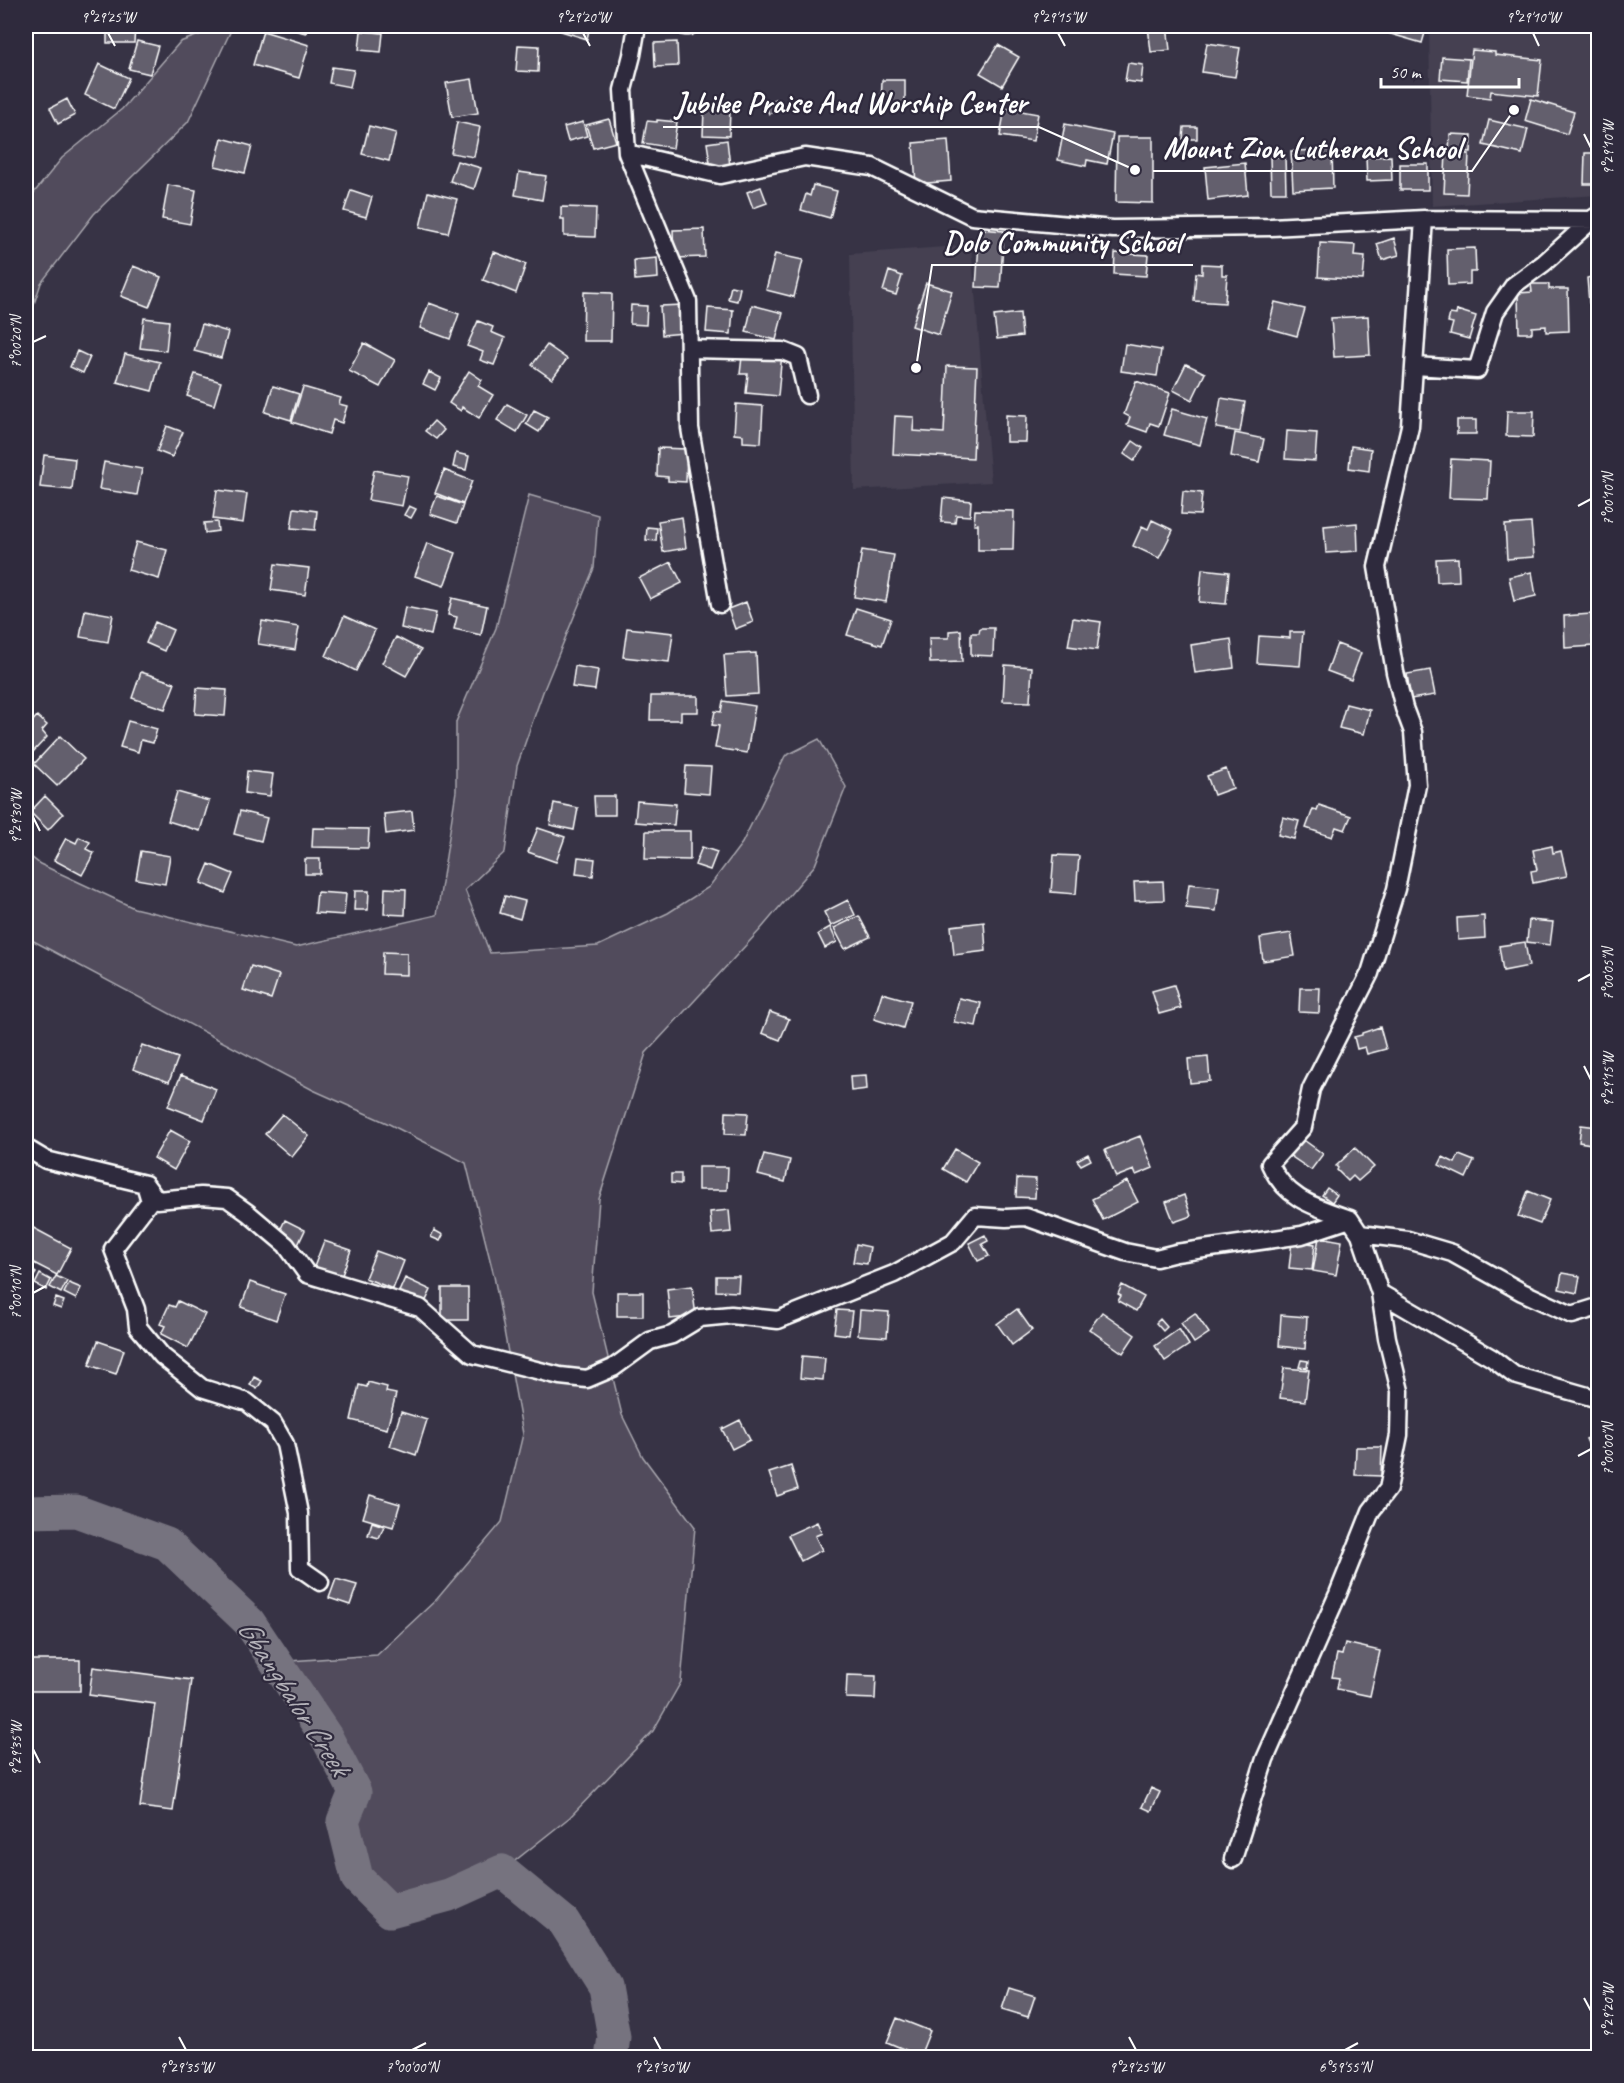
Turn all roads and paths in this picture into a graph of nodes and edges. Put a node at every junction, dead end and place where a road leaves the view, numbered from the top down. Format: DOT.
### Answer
graph roads {
  1 [pos="636,26"];
  2 [pos="627,153"];
  3 [pos="1596,218"];
  4 [pos="1424,219"];
  5 [pos="690,349"];
  6 [pos="1415,366"];
  7 [pos="807,395"];
  8 [pos="720,604"];
  9 [pos="26,1148"];
  10 [pos="145,1184"];
  11 [pos="1350,1220"];
  12 [pos="1360,1234"];
  13 [pos="1380,1293"];
  14 [pos="1599,1307"];
  15 [pos="1599,1399"];
  16 [pos="320,1582"];
  17 [pos="1233,1859"];
  1 -- 2 [label="street"];
  2 -- 4 [label="street"];
  2 -- 5 [label="street"];
  3 -- 4 [label="street"];
  3 -- 6 [label="street"];
  4 -- 6 [label="street"];
  5 -- 7 [label="street"];
  5 -- 8 [label="street"];
  6 -- 11 [label="street"];
  9 -- 10 [label="street"];
  10 -- 11 [label="street"];
  10 -- 16 [label="street"];
  11 -- 12 [label="street"];
  12 -- 13 [label="street"];
  12 -- 14 [label="street"];
  13 -- 15 [label="street"];
  13 -- 17 [label="street"];
}
